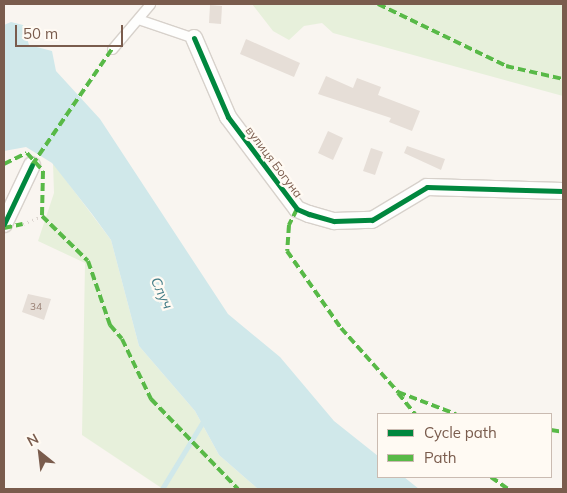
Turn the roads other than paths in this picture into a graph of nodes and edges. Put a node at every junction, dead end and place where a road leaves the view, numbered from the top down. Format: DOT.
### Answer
graph roads {
  1 [pos="150,4"];
  2 [pos="138,19"];
  3 [pos="194,38"];
  4 [pos="112,49"];
  5 [pos="32,165"];
  6 [pos="563,191"];
  7 [pos="4,224"];
  1 -- 2 [label="lane"];
  2 -- 3 [label="lane"];
  2 -- 4 [label="lane"];
  3 -- 6 [label="street, вулиця Богуна"];
  5 -- 7 [label="street"];
}
